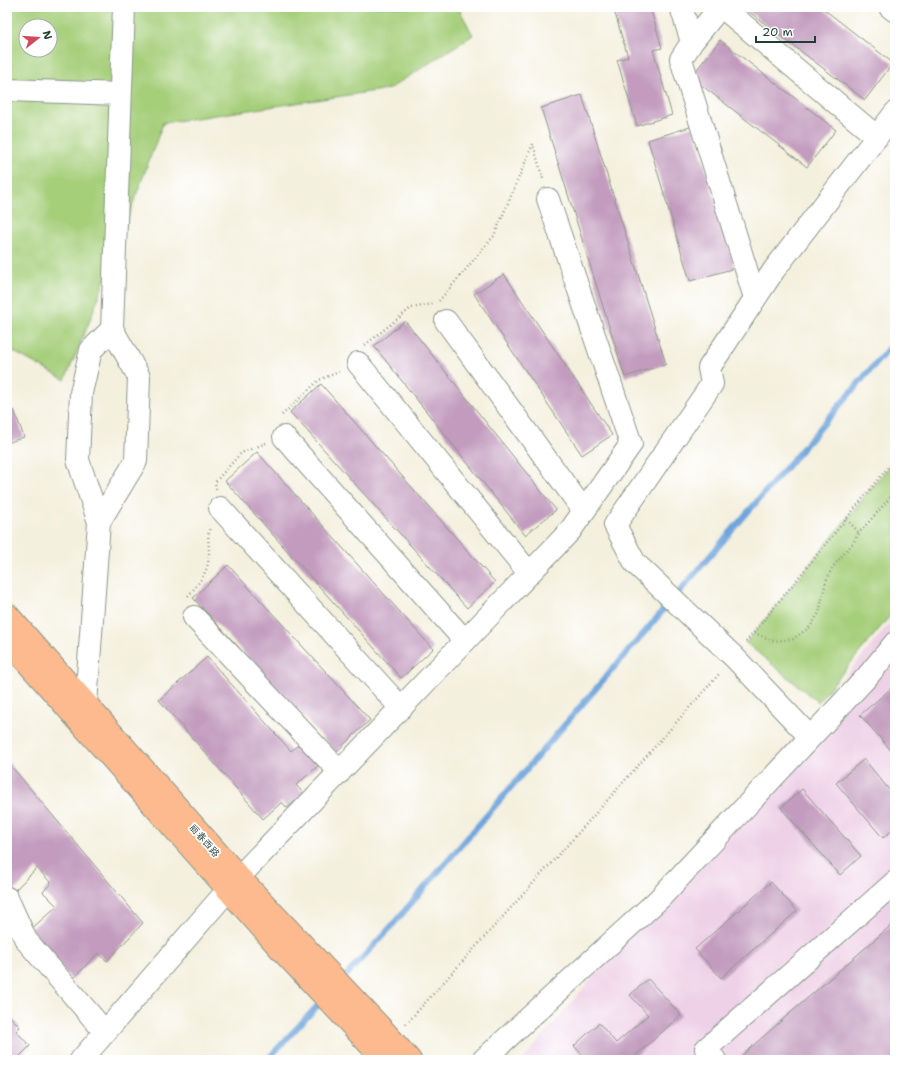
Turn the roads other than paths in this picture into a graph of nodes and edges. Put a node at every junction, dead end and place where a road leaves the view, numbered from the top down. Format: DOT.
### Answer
graph roads {
  1 [pos="124,7"];
  2 [pos="681,7"];
  3 [pos="721,7"];
  4 [pos="890,7"];
  5 [pos="895,11"];
  6 [pos="692,42"];
  7 [pos="7,90"];
  8 [pos="120,94"];
  9 [pos="895,113"];
  10 [pos="877,137"];
  11 [pos="548,199"];
  12 [pos="755,298"];
  13 [pos="446,322"];
  14 [pos="112,329"];
  15 [pos="358,363"];
  16 [pos="284,437"];
  17 [pos="220,508"];
  18 [pos="584,511"];
  19 [pos="99,522"];
  20 [pos="529,574"];
  21 [pos="7,614"];
  22 [pos="194,617"];
  23 [pos="7,640"];
  24 [pos="465,641"];
  25 [pos="895,643"];
  26 [pos="86,704"];
  27 [pos="401,708"];
  28 [pos="810,737"];
  29 [pos="340,772"];
  30 [pos="895,882"];
  31 [pos="233,884"];
  32 [pos="7,898"];
  33 [pos="105,1032"];
  34 [pos="387,1042"];
  35 [pos="81,1060"];
  36 [pos="410,1060"];
  37 [pos="483,1060"];
  38 [pos="715,1060"];
  1 -- 8 [label="street"];
  2 -- 6 [label="street"];
  3 -- 6 [label="street"];
  3 -- 10 [label="street"];
  4 -- 5 [label="street"];
  6 -- 12 [label="street"];
  7 -- 8 [label="street"];
  8 -- 14 [label="street"];
  9 -- 10 [label="street"];
  10 -- 12 [label="street"];
  11 -- 18 [label="street"];
  12 -- 28 [label="street"];
  13 -- 18 [label="street"];
  14 -- 19 [label="street"];
  14 -- 19 [label="street"];
  15 -- 20 [label="street"];
  16 -- 24 [label="street"];
  17 -- 27 [label="street"];
  18 -- 20 [label="street"];
  19 -- 26 [label="street"];
  20 -- 24 [label="street"];
  21 -- 26 [label="main road, 丽春西路"];
  22 -- 29 [label="street"];
  23 -- 31 [label="main road, 丽春西路"];
  24 -- 27 [label="street"];
  25 -- 28 [label="street"];
  26 -- 31 [label="main road, 丽春西路"];
  27 -- 29 [label="street"];
  28 -- 37 [label="street"];
  29 -- 31 [label="street"];
  30 -- 38 [label="street"];
  31 -- 33 [label="street"];
  31 -- 34 [label="main road, 丽春西路"];
  32 -- 33 [label="street"];
  33 -- 35 [label="street"];
  34 -- 36 [label="main road, 丽春西路"];
}
